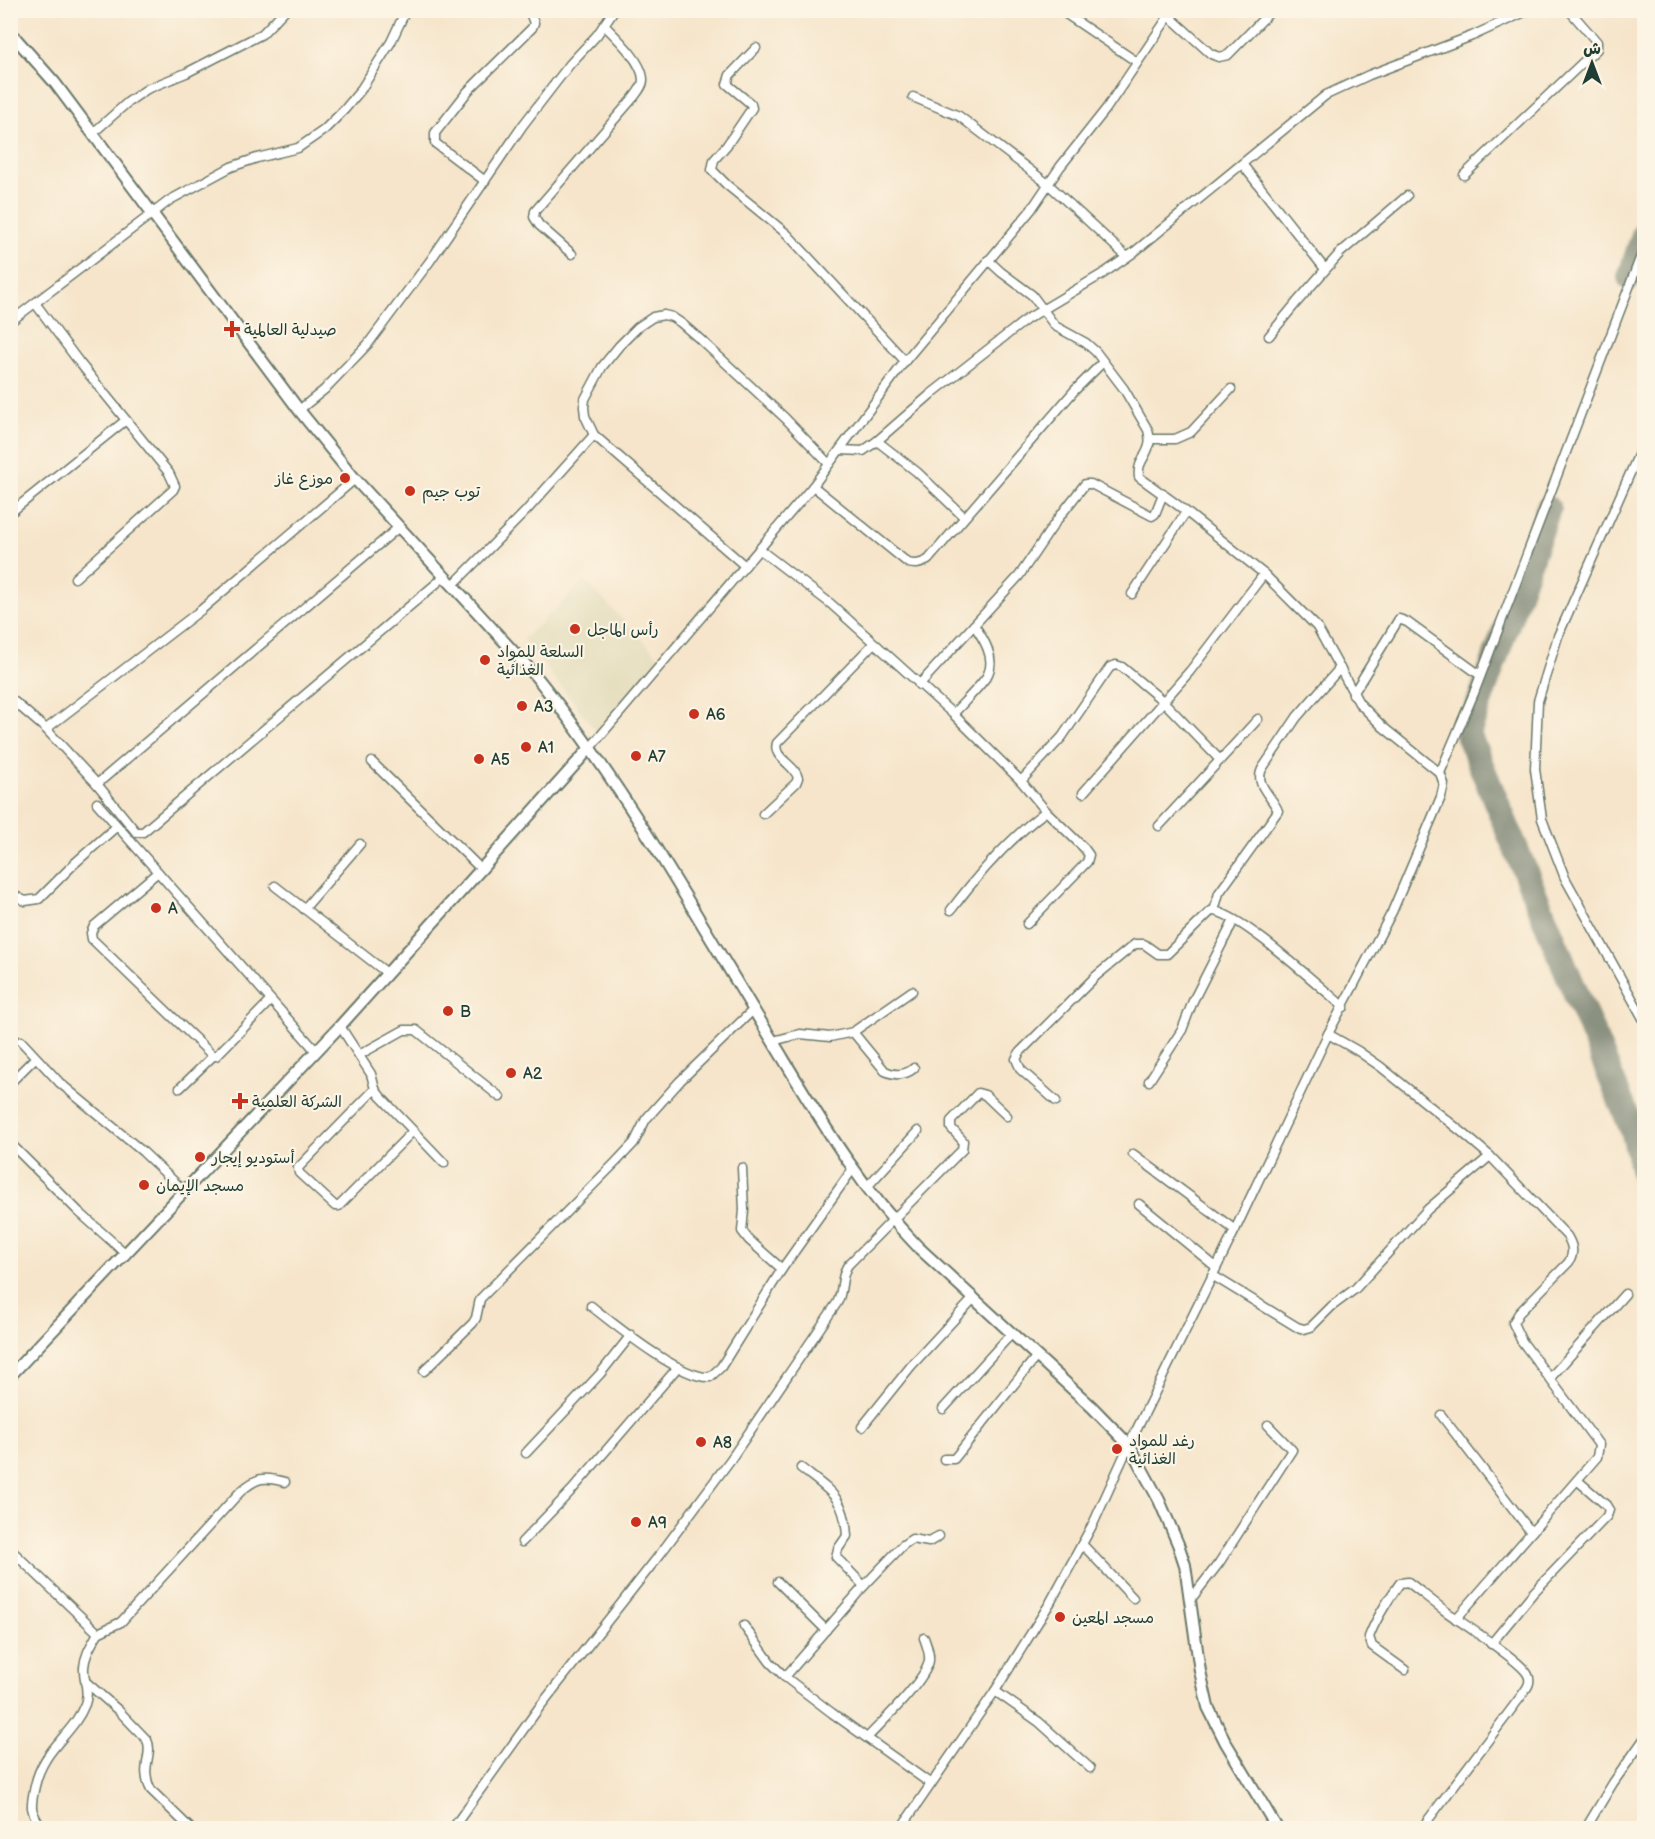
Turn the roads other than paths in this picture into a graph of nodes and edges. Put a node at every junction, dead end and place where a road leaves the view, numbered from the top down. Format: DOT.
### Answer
graph roads {
  1 [pos="285,10"];
  2 [pos="406,10"];
  3 [pos="528,10"];
  4 [pos="614,10"];
  5 [pos="1060,10"];
  6 [pos="1272,10"];
  7 [pos="1529,10"];
  8 [pos="1569,10"];
  9 [pos="1171,13"];
  10 [pos="604,25"];
  11 [pos="12,31"];
  12 [pos="756,48"];
  13 [pos="1137,62"];
  14 [pos="913,97"];
  15 [pos="93,133"];
  16 [pos="1242,164"];
  17 [pos="1464,175"];
  18 [pos="485,182"];
  19 [pos="1048,184"];
  20 [pos="1407,196"];
  21 [pos="151,213"];
  22 [pos="1644,248"];
  23 [pos="572,254"];
  24 [pos="1127,257"];
  25 [pos="988,260"];
  26 [pos="1325,269"];
  27 [pos="35,303"];
  28 [pos="1043,309"];
  29 [pos="10,322"];
  30 [pos="1269,336"];
  31 [pos="905,361"];
  32 [pos="1103,362"];
  33 [pos="1231,389"];
  34 [pos="299,410"];
  35 [pos="126,420"];
  36 [pos="594,435"];
  37 [pos="1150,439"];
  38 [pos="877,441"];
  39 [pos="1644,442"];
  40 [pos="840,450"];
  41 [pos="829,464"];
  42 [pos="355,479"];
  43 [pos="813,486"];
  44 [pos="1163,494"];
  45 [pos="1186,512"];
  46 [pos="10,513"];
  47 [pos="964,517"];
  48 [pos="399,527"];
  49 [pos="759,549"];
  50 [pos="745,566"];
  51 [pos="1264,574"];
  52 [pos="444,576"];
  53 [pos="75,578"];
  54 [pos="453,585"];
  55 [pos="1132,594"];
  56 [pos="975,625"];
  57 [pos="873,644"];
  58 [pos="1340,668"];
  59 [pos="1480,675"];
  60 [pos="919,684"];
  61 [pos="1353,694"];
  62 [pos="10,698"];
  63 [pos="1163,701"];
  64 [pos="953,714"];
  65 [pos="1258,719"];
  66 [pos="46,729"];
  67 [pos="590,748"];
  68 [pos="1220,760"];
  69 [pos="372,762"];
  70 [pos="1440,773"];
  71 [pos="1021,781"];
  72 [pos="98,784"];
  73 [pos="1083,793"];
  74 [pos="97,803"];
  75 [pos="1046,811"];
  76 [pos="763,814"];
  77 [pos="117,826"];
  78 [pos="1159,826"];
  79 [pos="360,844"];
  80 [pos="481,869"];
  81 [pos="158,873"];
  82 [pos="275,886"];
  83 [pos="10,893"];
  84 [pos="304,909"];
  85 [pos="951,910"];
  86 [pos="1214,910"];
  87 [pos="1234,920"];
  88 [pos="1027,924"];
  89 [pos="387,973"];
  90 [pos="912,990"];
  91 [pos="271,1000"];
  92 [pos="1344,1007"];
  93 [pos="753,1010"];
  94 [pos="1644,1020"];
  95 [pos="340,1026"];
  96 [pos="853,1032"];
  97 [pos="1328,1034"];
  98 [pos="21,1041"];
  99 [pos="772,1041"];
  100 [pos="316,1051"];
  101 [pos="359,1055"];
  102 [pos="213,1056"];
  103 [pos="35,1058"];
  104 [pos="914,1068"];
  105 [pos="1149,1081"];
  106 [pos="10,1083"];
  107 [pos="180,1088"];
  108 [pos="375,1089"];
  109 [pos="500,1097"];
  110 [pos="1056,1101"];
  111 [pos="1007,1116"];
  112 [pos="413,1131"];
  113 [pos="918,1131"];
  114 [pos="10,1143"];
  115 [pos="1133,1154"];
  116 [pos="1490,1156"];
  117 [pos="444,1163"];
  118 [pos="741,1168"];
  119 [pos="852,1170"];
  120 [pos="866,1188"];
  121 [pos="185,1192"];
  122 [pos="1139,1204"];
  123 [pos="892,1220"];
  124 [pos="1235,1230"];
  125 [pos="126,1254"];
  126 [pos="782,1269"];
  127 [pos="1214,1271"];
  128 [pos="1625,1294"];
  129 [pos="974,1299"];
  130 [pos="591,1306"];
  131 [pos="1011,1333"];
  132 [pos="631,1335"];
  133 [pos="1036,1357"];
  134 [pos="678,1367"];
  135 [pos="424,1371"];
  136 [pos="10,1376"];
  137 [pos="1551,1377"];
  138 [pos="943,1409"];
  139 [pos="1441,1415"];
  140 [pos="1268,1425"];
  141 [pos="862,1427"];
  142 [pos="1129,1445"];
  143 [pos="526,1453"];
  144 [pos="944,1459"];
  145 [pos="801,1468"];
  146 [pos="1577,1480"];
  147 [pos="285,1482"];
  148 [pos="1531,1532"];
  149 [pos="939,1536"];
  150 [pos="522,1542"];
  151 [pos="1082,1544"];
  152 [pos="10,1549"];
  153 [pos="778,1582"];
  154 [pos="864,1586"];
  155 [pos="1133,1598"];
  156 [pos="1191,1599"];
  157 [pos="1456,1618"];
  158 [pos="744,1626"];
  159 [pos="826,1630"];
  160 [pos="98,1634"];
  161 [pos="924,1638"];
  162 [pos="1491,1644"];
  163 [pos="1405,1670"];
  164 [pos="784,1677"];
  165 [pos="86,1681"];
  166 [pos="995,1691"];
  167 [pos="867,1738"];
  168 [pos="1644,1739"];
  169 [pos="1090,1768"];
  170 [pos="931,1784"];
  171 [pos="42,1828"];
  172 [pos="190,1828"];
  173 [pos="453,1828"];
  174 [pos="901,1828"];
  175 [pos="1277,1828"];
  176 [pos="1422,1828"];
  177 [pos="1586,1828"];
  1 -- 15 [label="street"];
  2 -- 21 [label="street"];
  3 -- 18 [label="street"];
  4 -- 10 [label="street"];
  5 -- 13 [label="street"];
  6 -- 9 [label="street"];
  7 -- 16 [label="street"];
  8 -- 17 [label="street"];
  9 -- 13 [label="street"];
  10 -- 18 [label="street"];
  10 -- 23 [label="street"];
  11 -- 15 [label="street"];
  12 -- 31 [label="street"];
  13 -- 19 [label="street"];
  14 -- 19 [label="street"];
  15 -- 21 [label="street"];
  16 -- 24 [label="street"];
  16 -- 26 [label="street"];
  18 -- 34 [label="street"];
  19 -- 24 [label="street"];
  19 -- 25 [label="street"];
  20 -- 26 [label="street"];
  21 -- 27 [label="street"];
  21 -- 34 [label="street"];
  22 -- 59 [label="street"];
  24 -- 28 [label="street"];
  25 -- 28 [label="street"];
  25 -- 31 [label="street"];
  26 -- 30 [label="street"];
  27 -- 29 [label="street"];
  27 -- 35 [label="street"];
  28 -- 32 [label="street"];
  28 -- 38 [label="street"];
  31 -- 40 [label="street"];
  32 -- 37 [label="street"];
  32 -- 47 [label="street"];
  33 -- 37 [label="street"];
  34 -- 42 [label="street"];
  35 -- 46 [label="street"];
  35 -- 53 [label="street"];
  36 -- 41 [label="street"];
  36 -- 50 [label="street"];
  36 -- 54 [label="street"];
  37 -- 44 [label="street"];
  38 -- 40 [label="street"];
  38 -- 47 [label="street"];
  39 -- 94 [label="street"];
  40 -- 41 [label="street"];
  41 -- 43 [label="street"];
  42 -- 48 [label="street"];
  42 -- 66 [label="street"];
  43 -- 47 [label="street"];
  43 -- 49 [label="street"];
  44 -- 45 [label="street"];
  44 -- 56 [label="street"];
  45 -- 51 [label="street"];
  45 -- 55 [label="street"];
  48 -- 52 [label="street"];
  48 -- 72 [label="street"];
  49 -- 50 [label="street"];
  49 -- 57 [label="street"];
  50 -- 67 [label="street"];
  51 -- 58 [label="street"];
  51 -- 63 [label="street"];
  52 -- 54 [label="street"];
  52 -- 72 [label="street"];
  54 -- 67 [label="street"];
  56 -- 60 [label="street"];
  56 -- 64 [label="street"];
  57 -- 60 [label="street"];
  57 -- 76 [label="street"];
  58 -- 61 [label="street"];
  58 -- 86 [label="street"];
  59 -- 61 [label="street"];
  59 -- 70 [label="street"];
  60 -- 64 [label="street"];
  61 -- 70 [label="street"];
  62 -- 66 [label="street"];
  63 -- 68 [label="street"];
  63 -- 71 [label="street"];
  63 -- 73 [label="street"];
  64 -- 71 [label="street"];
  65 -- 68 [label="street"];
  66 -- 72 [label="street"];
  67 -- 80 [label="street"];
  67 -- 93 [label="street"];
  68 -- 78 [label="street"];
  69 -- 80 [label="street"];
  70 -- 92 [label="street"];
  71 -- 75 [label="street"];
  74 -- 77 [label="street"];
  75 -- 85 [label="street"];
  75 -- 88 [label="street"];
  77 -- 81 [label="street"];
  77 -- 83 [label="street"];
  79 -- 84 [label="street"];
  80 -- 89 [label="street"];
  81 -- 91 [label="street"];
  81 -- 102 [label="street"];
  82 -- 84 [label="street"];
  84 -- 89 [label="street"];
  86 -- 87 [label="street"];
  86 -- 110 [label="street"];
  87 -- 92 [label="street"];
  87 -- 105 [label="street"];
  89 -- 95 [label="street"];
  90 -- 96 [label="street"];
  91 -- 100 [label="street"];
  91 -- 102 [label="street"];
  92 -- 97 [label="street"];
  93 -- 99 [label="street"];
  93 -- 135 [label="street"];
  95 -- 100 [label="street"];
  95 -- 101 [label="street"];
  96 -- 99 [label="street"];
  96 -- 104 [label="street"];
  97 -- 116 [label="street"];
  97 -- 124 [label="street"];
  98 -- 103 [label="street"];
  99 -- 119 [label="street"];
  100 -- 121 [label="street"];
  101 -- 108 [label="street"];
  101 -- 109 [label="street"];
  102 -- 107 [label="street"];
  103 -- 106 [label="street"];
  103 -- 121 [label="street"];
  108 -- 112 [label="street"];
  108 -- 112 [label="street"];
  111 -- 123 [label="street"];
  112 -- 117 [label="street"];
  113 -- 120 [label="street"];
  114 -- 125 [label="street"];
  115 -- 124 [label="street"];
  116 -- 127 [label="street"];
  116 -- 137 [label="street"];
  118 -- 126 [label="street"];
  119 -- 120 [label="street"];
  119 -- 126 [label="street"];
  120 -- 123 [label="street"];
  121 -- 125 [label="street"];
  122 -- 127 [label="street"];
  123 -- 129 [label="street"];
  123 -- 173 [label="street"];
  124 -- 127 [label="street"];
  125 -- 136 [label="street"];
  126 -- 134 [label="street"];
  127 -- 142 [label="street"];
  128 -- 137 [label="street"];
  129 -- 131 [label="street"];
  129 -- 141 [label="street"];
  130 -- 132 [label="street"];
  131 -- 133 [label="street"];
  131 -- 138 [label="street"];
  132 -- 134 [label="street"];
  132 -- 143 [label="street"];
  133 -- 142 [label="street"];
  133 -- 144 [label="street"];
  134 -- 150 [label="street"];
  137 -- 146 [label="street"];
  139 -- 148 [label="street"];
  140 -- 156 [label="street"];
  142 -- 151 [label="street"];
  142 -- 156 [label="street"];
  145 -- 154 [label="street"];
  146 -- 148 [label="street"];
  146 -- 162 [label="street"];
  147 -- 160 [label="street"];
  148 -- 157 [label="street"];
  149 -- 154 [label="street"];
  151 -- 155 [label="street"];
  151 -- 166 [label="street"];
  152 -- 160 [label="street"];
  153 -- 159 [label="street"];
  154 -- 159 [label="street"];
  156 -- 175 [label="street"];
  157 -- 162 [label="street"];
  157 -- 163 [label="street"];
  158 -- 164 [label="street"];
  159 -- 164 [label="street"];
  160 -- 165 [label="street"];
  161 -- 167 [label="street"];
  162 -- 176 [label="street"];
  164 -- 167 [label="street"];
  165 -- 171 [label="street"];
  165 -- 172 [label="street"];
  166 -- 169 [label="street"];
  166 -- 170 [label="street"];
  167 -- 170 [label="street"];
  168 -- 177 [label="street"];
  170 -- 174 [label="street"];
}
